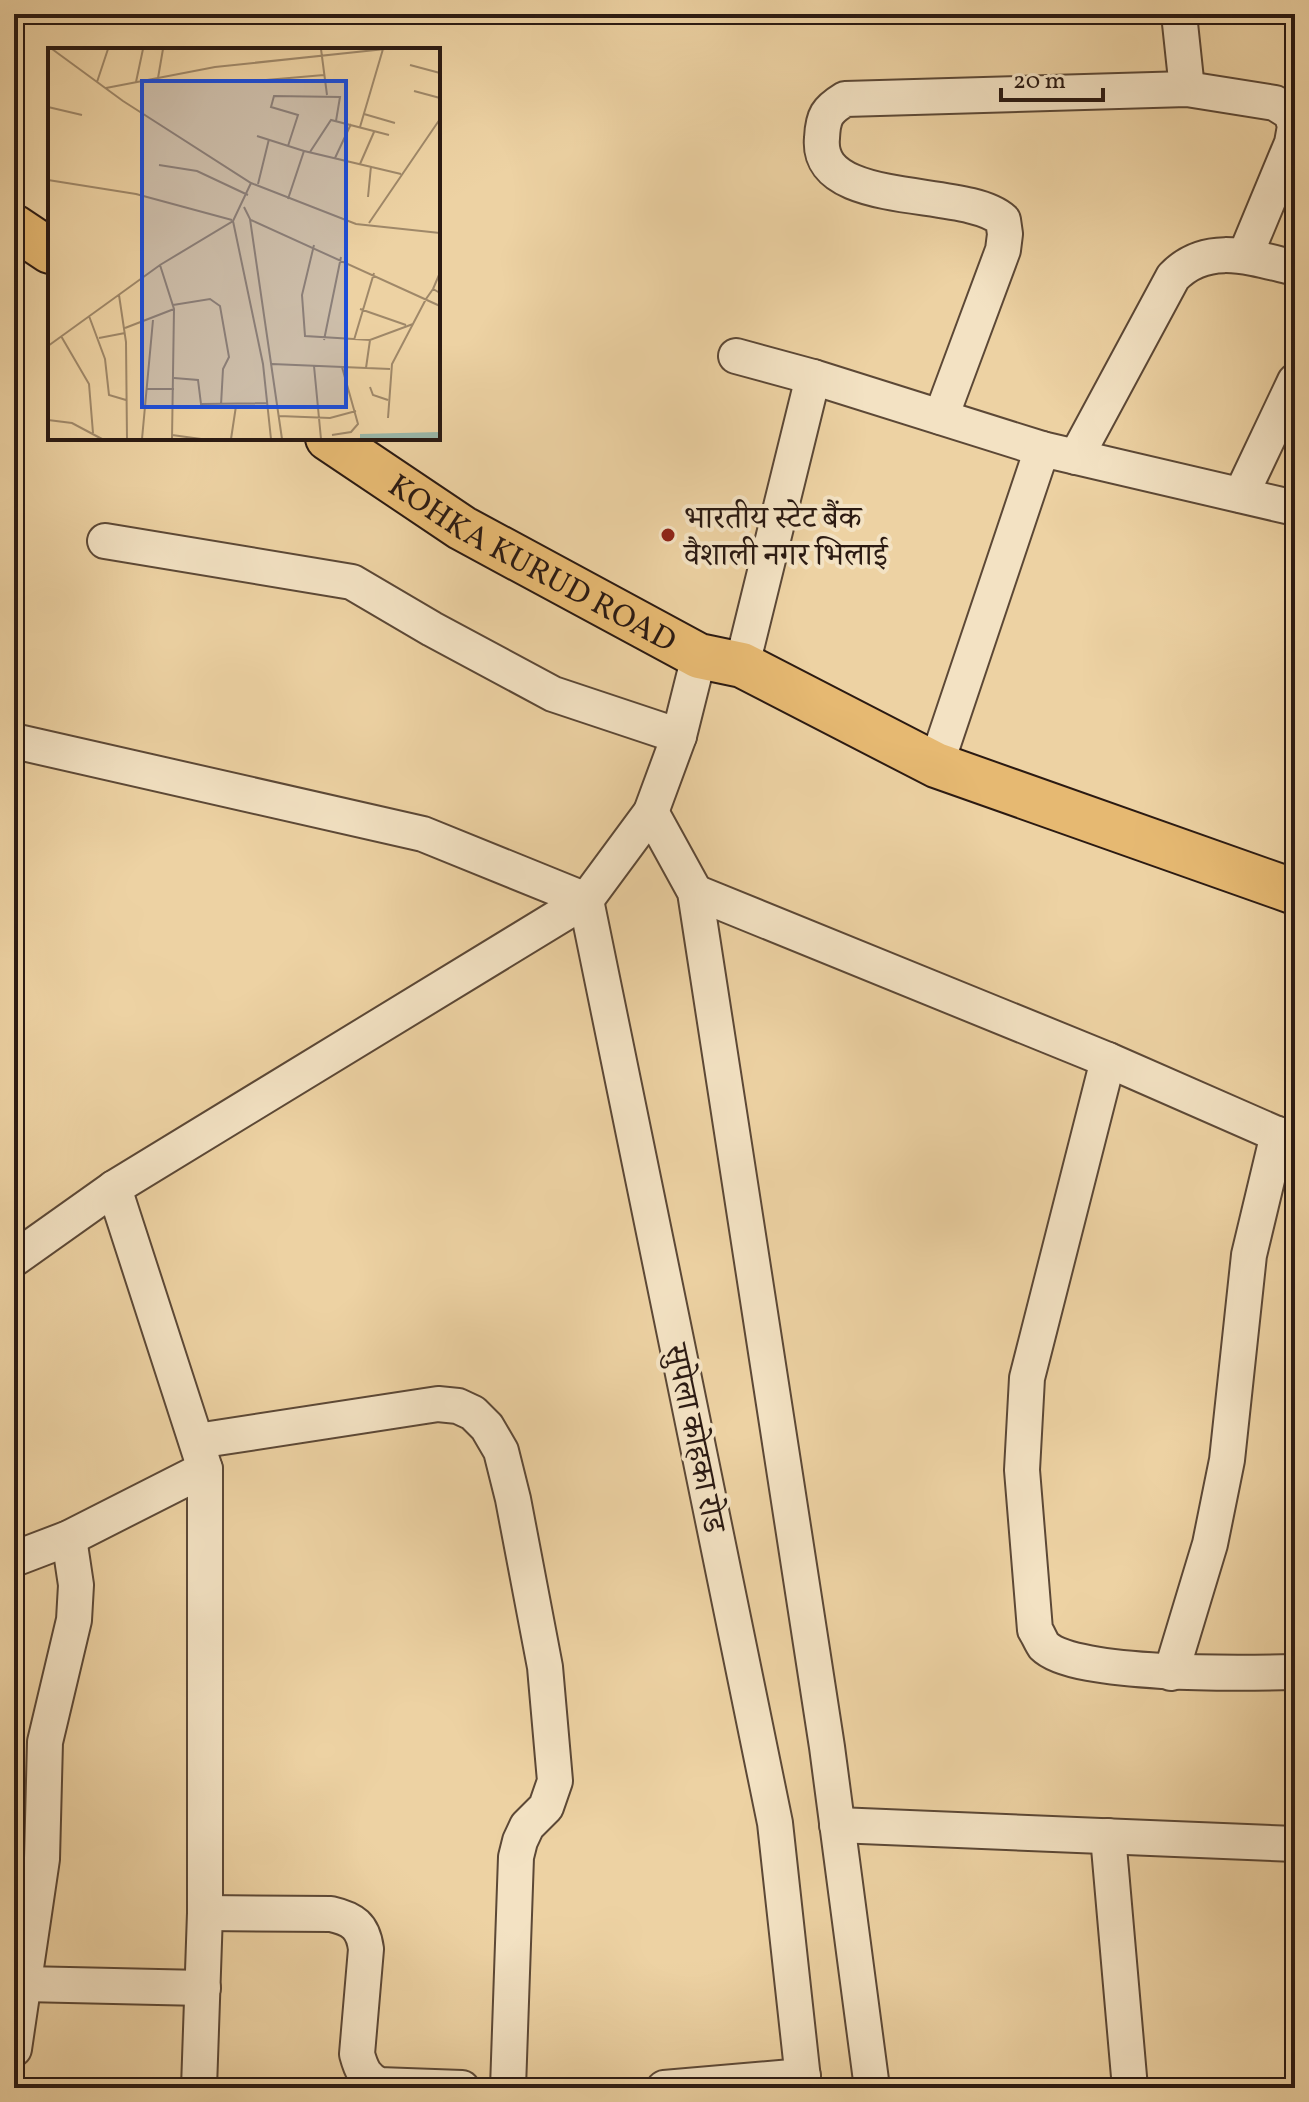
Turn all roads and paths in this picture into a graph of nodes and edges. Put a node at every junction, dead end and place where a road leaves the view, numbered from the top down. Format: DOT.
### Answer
graph roads {
  1 [pos="1179,14"];
  2 [pos="1187,89"];
  3 [pos="14,227"];
  4 [pos="48,250"];
  5 [pos="1245,256"];
  6 [pos="1295,268"];
  7 [pos="736,356"];
  8 [pos="813,377"];
  9 [pos="1295,381"];
  10 [pos="941,417"];
  11 [pos="331,440"];
  12 [pos="1042,449"];
  13 [pos="1076,457"];
  14 [pos="1241,495"];
  15 [pos="1295,508"];
  16 [pos="105,541"];
  17 [pos="699,656"];
  18 [pos="742,665"];
  19 [pos="679,736"];
  20 [pos="14,741"];
  21 [pos="936,765"];
  22 [pos="651,812"];
  23 [pos="695,892"];
  24 [pos="1295,892"];
  25 [pos="586,900"];
  26 [pos="1108,1060"];
  27 [pos="1286,1138"];
  28 [pos="114,1188"];
  29 [pos="14,1259"];
  30 [pos="201,1455"];
  31 [pos="69,1538"];
  32 [pos="14,1559"];
  33 [pos="1295,1672"];
  34 [pos="1171,1673"];
  35 [pos="837,1825"];
  36 [pos="1108,1836"];
  37 [pos="1292,1853"];
  38 [pos="205,1913"];
  39 [pos="24,1984"];
  40 [pos="203,1988"];
  41 [pos="14,2049"];
  42 [pos="804,2082"];
  43 [pos="199,2088"];
  44 [pos="462,2088"];
  45 [pos="508,2088"];
  46 [pos="664,2088"];
  47 [pos="872,2088"];
  48 [pos="1130,2088"];
  1 -- 2 [label="street"];
  2 -- 5 [label="street"];
  2 -- 10 [label="street"];
  3 -- 4 [label="main road"];
  5 -- 6 [label="street"];
  5 -- 13 [label="street"];
  7 -- 8 [label="street"];
  8 -- 10 [label="street"];
  8 -- 18 [label="street"];
  9 -- 14 [label="street"];
  10 -- 12 [label="street"];
  11 -- 17 [label="main road, KOHKA KURUD ROAD"];
  12 -- 13 [label="street"];
  12 -- 21 [label="street"];
  13 -- 14 [label="street"];
  14 -- 15 [label="street"];
  16 -- 19 [label="street"];
  17 -- 18 [label="main road, KOHKA KURUD ROAD"];
  17 -- 19 [label="street"];
  18 -- 21 [label="main road, KOHKA KURUD ROAD"];
  19 -- 22 [label="street"];
  20 -- 25 [label="street"];
  21 -- 24 [label="main road, KOHKA KURUD ROAD"];
  22 -- 23 [label="street"];
  22 -- 25 [label="street"];
  23 -- 26 [label="street"];
  23 -- 35 [label="street"];
  25 -- 28 [label="street"];
  25 -- 42 [label="street, सुपेला कोहका रोड"];
  26 -- 27 [label="street"];
  26 -- 34 [label="street"];
  27 -- 34 [label="street"];
  28 -- 29 [label="street"];
  28 -- 30 [label="street"];
  30 -- 31 [label="street"];
  30 -- 38 [label="street"];
  30 -- 45 [label="street"];
  31 -- 32 [label="street"];
  31 -- 39 [label="street"];
  33 -- 34 [label="street"];
  35 -- 36 [label="street"];
  35 -- 47 [label="street"];
  36 -- 37 [label="street"];
  36 -- 48 [label="street"];
  38 -- 40 [label="street"];
  38 -- 44 [label="street"];
  39 -- 40 [label="street"];
  39 -- 41 [label="street"];
  40 -- 43 [label="street"];
  42 -- 46 [label="street"];
}
